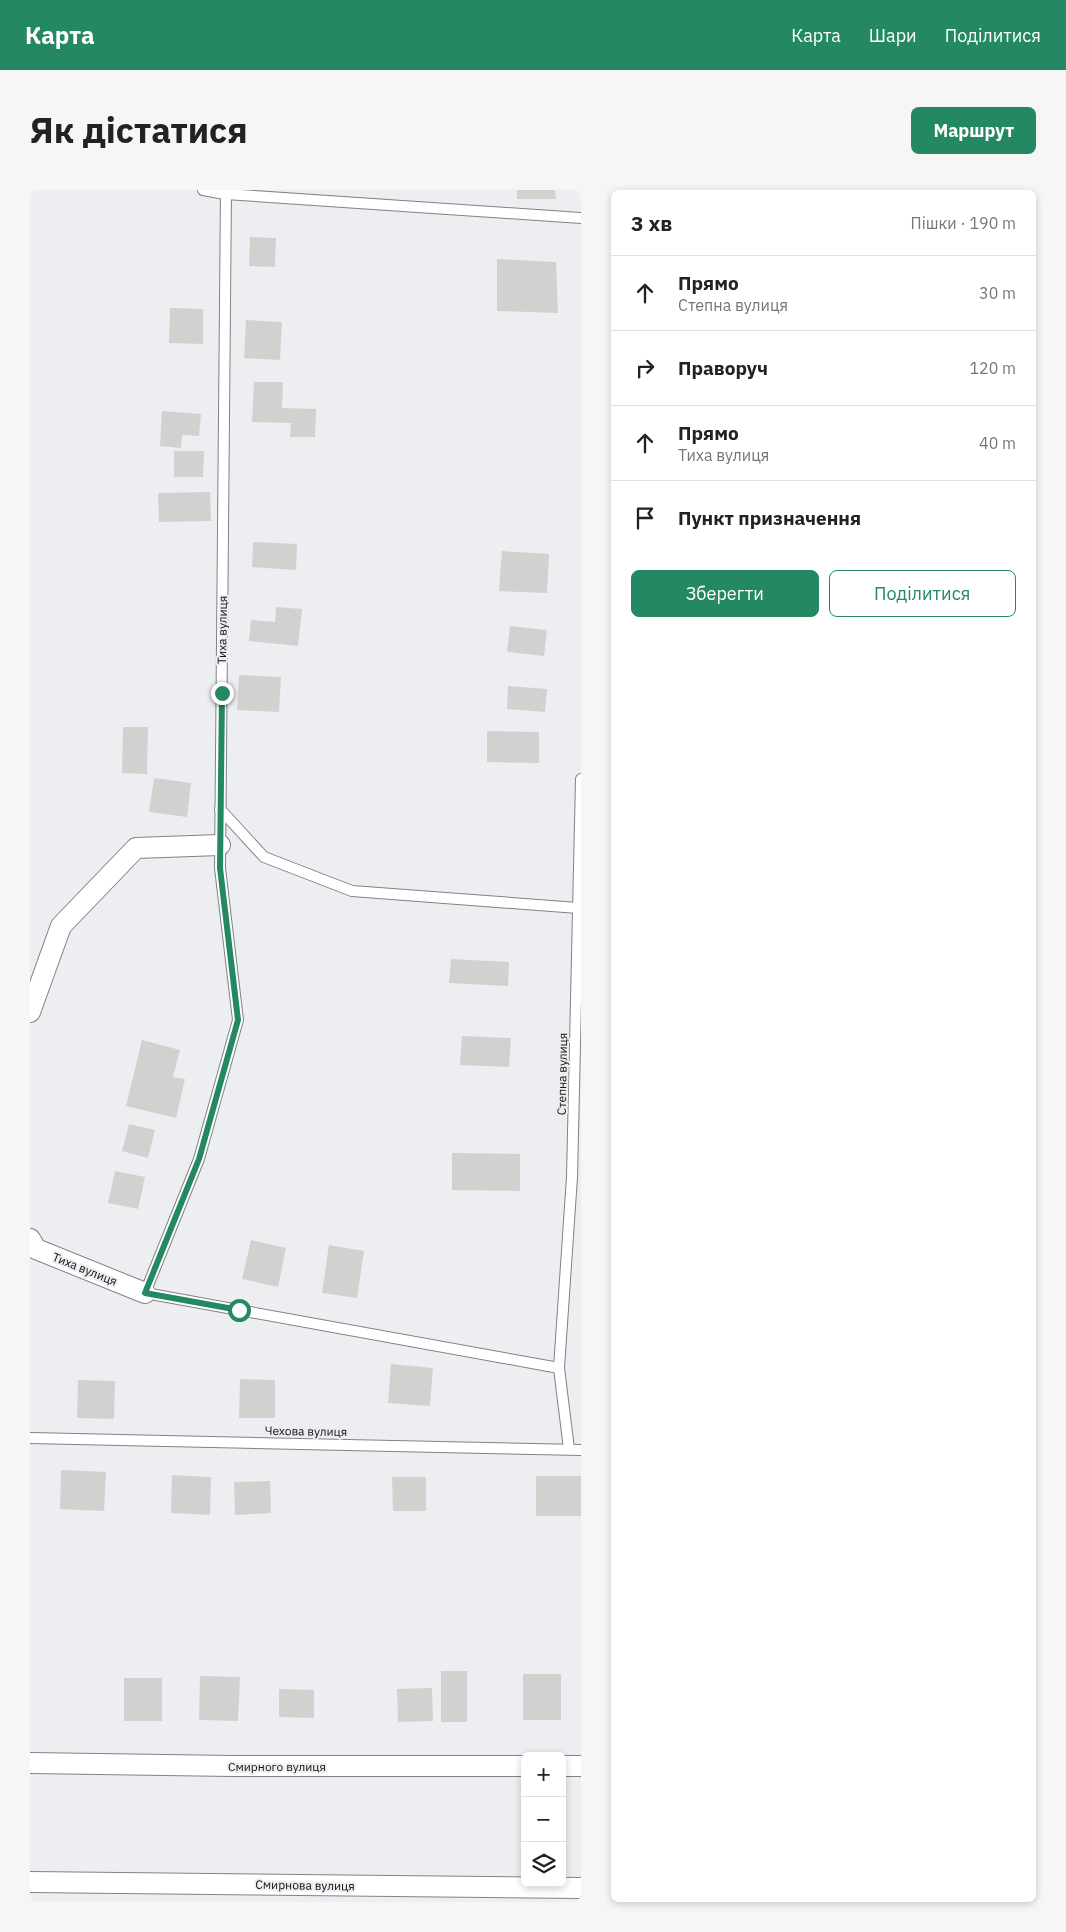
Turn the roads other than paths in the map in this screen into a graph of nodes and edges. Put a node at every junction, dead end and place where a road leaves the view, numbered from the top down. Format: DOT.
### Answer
graph roads {
  1 [pos="203,190"];
  2 [pos="226,192"];
  3 [pos="581,218"];
  4 [pos="581,779"];
  5 [pos="220,809"];
  6 [pos="220,845"];
  7 [pos="578,908"];
  8 [pos="30,1012"];
  9 [pos="576,1177"];
  10 [pos="30,1239"];
  11 [pos="145,1293"];
  12 [pos="559,1368"];
  13 [pos="30,1438"];
  14 [pos="569,1449"];
  15 [pos="581,1450"];
  16 [pos="30,1763"];
  17 [pos="521,1766"];
  18 [pos="566,1766"];
  19 [pos="581,1766"];
  20 [pos="30,1882"];
  21 [pos="581,1888"];
  22 [pos="245,1893"];
  1 -- 2 [label="lane"];
  2 -- 3 [label="lane"];
  2 -- 5 [label="lane, Тиха вулиця"];
  4 -- 7 [label="lane, Степна вулиця"];
  5 -- 6 [label="lane, Тиха вулиця"];
  5 -- 7 [label="lane"];
  6 -- 8 [label="street"];
  6 -- 11 [label="lane, Тиха вулиця"];
  7 -- 9 [label="lane, Степна вулиця"];
  9 -- 12 [label="lane, Степна вулиця"];
  10 -- 11 [label="street, Тиха вулиця"];
  11 -- 12 [label="lane"];
  12 -- 14 [label="lane, Степна вулиця"];
  13 -- 14 [label="lane, Чехова вулиця"];
  14 -- 15 [label="lane, Чехова вулиця"];
  16 -- 17 [label="street, Смирного вулиця"];
  18 -- 19 [label="street"];
  20 -- 22 [label="street, Смирнова вулиця"];
  21 -- 22 [label="street, Смирнова вулиця"];
}
